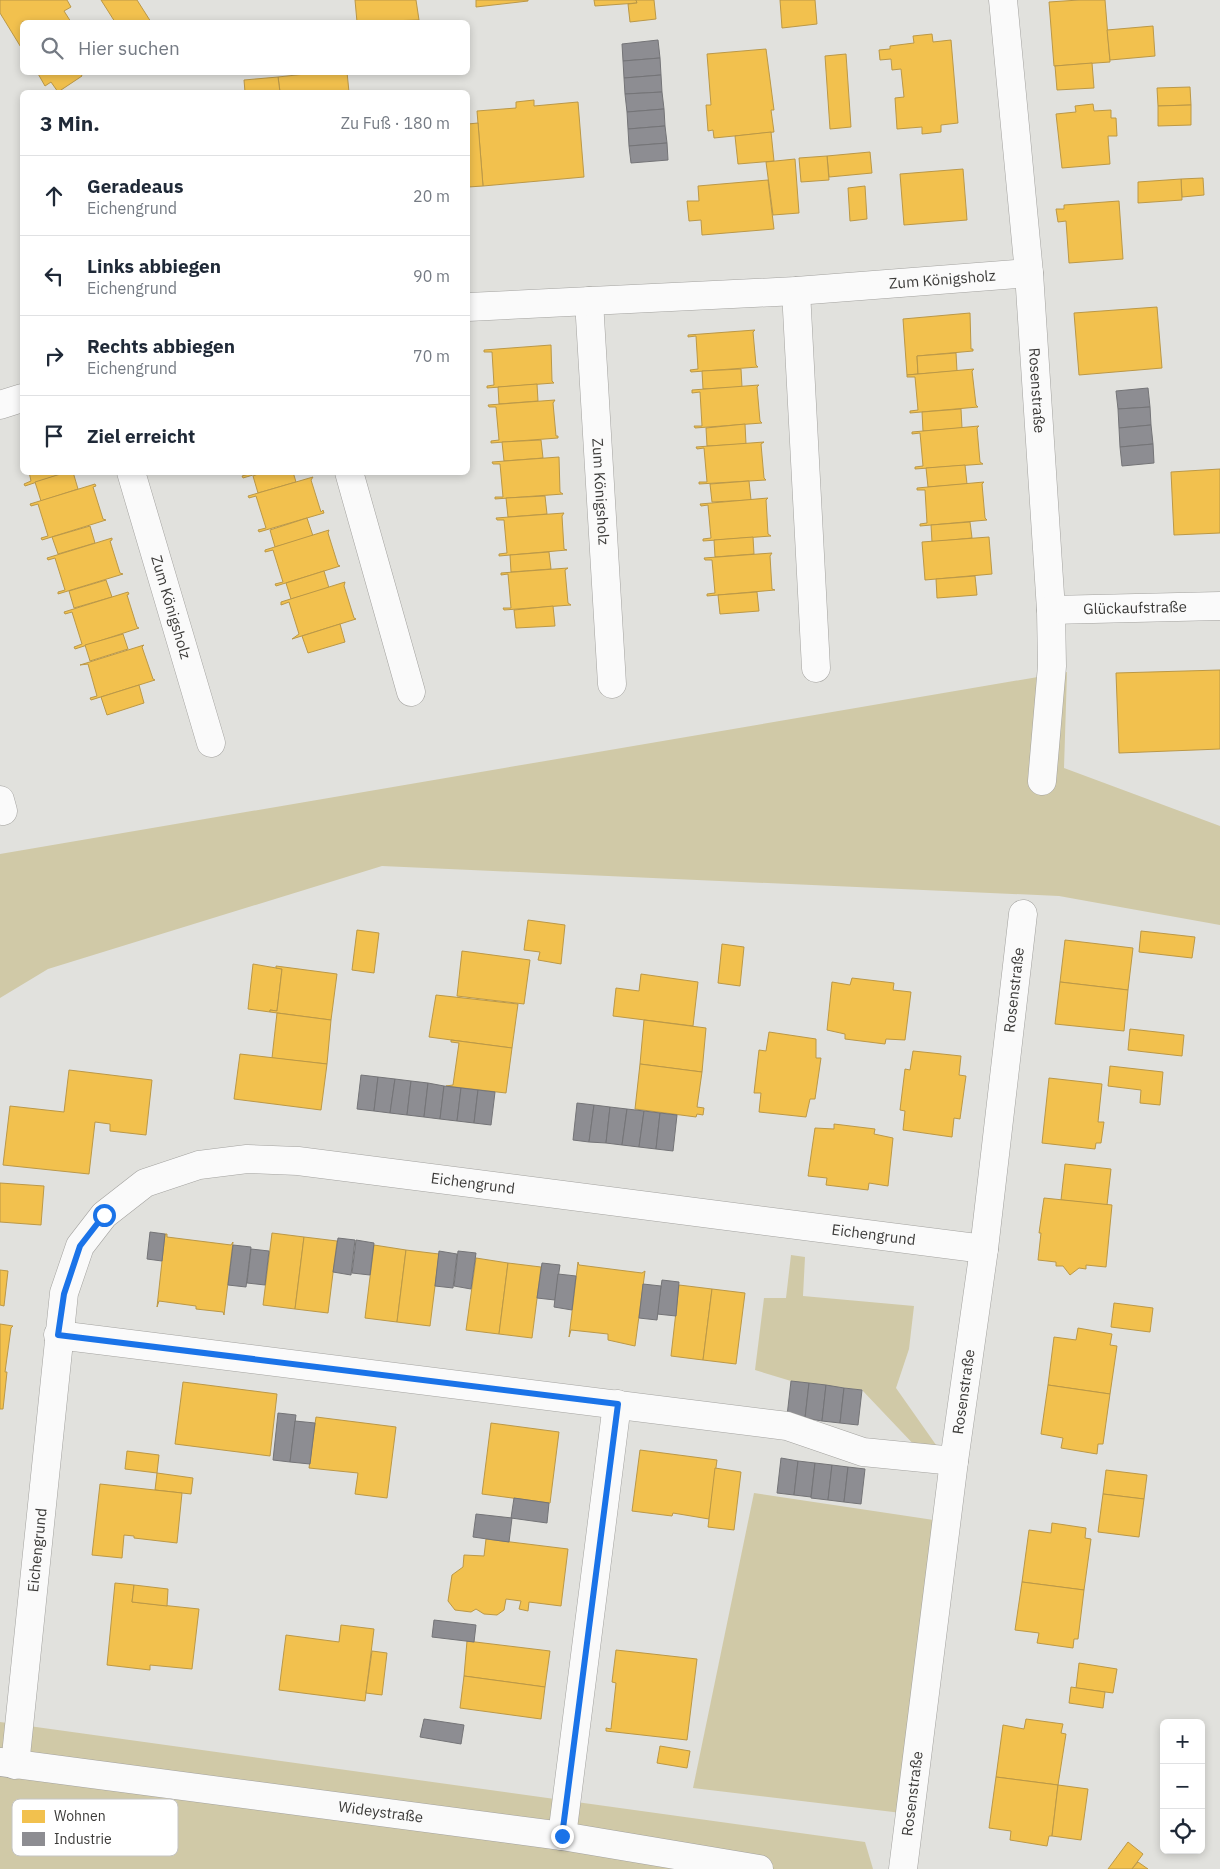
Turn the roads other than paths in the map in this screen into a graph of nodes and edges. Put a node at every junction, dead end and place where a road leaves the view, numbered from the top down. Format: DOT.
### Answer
graph roads {
  1 [pos="1004,0"];
  2 [pos="1028,273"];
  3 [pos="796,291"];
  4 [pos="589,301"];
  5 [pos="470,307"];
  6 [pos="20,399"];
  7 [pos="0,404"];
  8 [pos="132,475"];
  9 [pos="349,475"];
  10 [pos="1220,606"];
  11 [pos="1051,610"];
  12 [pos="816,668"];
  13 [pos="612,684"];
  14 [pos="411,692"];
  15 [pos="211,743"];
  16 [pos="1042,781"];
  17 [pos="1023,914"];
  18 [pos="984,1249"];
  19 [pos="58,1335"];
  20 [pos="618,1404"];
  21 [pos="954,1461"];
  22 [pos="8,1764"];
  23 [pos="562,1836"];
  24 [pos="759,1869"];
  25 [pos="903,1869"];
  1 -- 2 [label="street, Rosenstraße"];
  2 -- 3 [label="street, Zum Königsholz"];
  2 -- 11 [label="street, Rosenstraße"];
  3 -- 4 [label="street, Zum Königsholz"];
  3 -- 12 [label="street"];
  4 -- 5 [label="street, Zum Königsholz"];
  4 -- 13 [label="street, Zum Königsholz"];
  6 -- 7 [label="street"];
  8 -- 15 [label="street, Zum Königsholz"];
  9 -- 14 [label="street"];
  10 -- 11 [label="street, Glückaufstraße"];
  11 -- 16 [label="street, Rosenstraße"];
  17 -- 18 [label="street, Rosenstraße"];
  18 -- 19 [label="street, Eichengrund"];
  18 -- 21 [label="street, Rosenstraße"];
  19 -- 20 [label="street"];
  19 -- 22 [label="street, Eichengrund"];
  20 -- 21 [label="street"];
  20 -- 23 [label="street"];
  21 -- 25 [label="street, Rosenstraße"];
  22 -- 23 [label="street, Wideystraße"];
  23 -- 24 [label="street, Wideystraße"];
}
